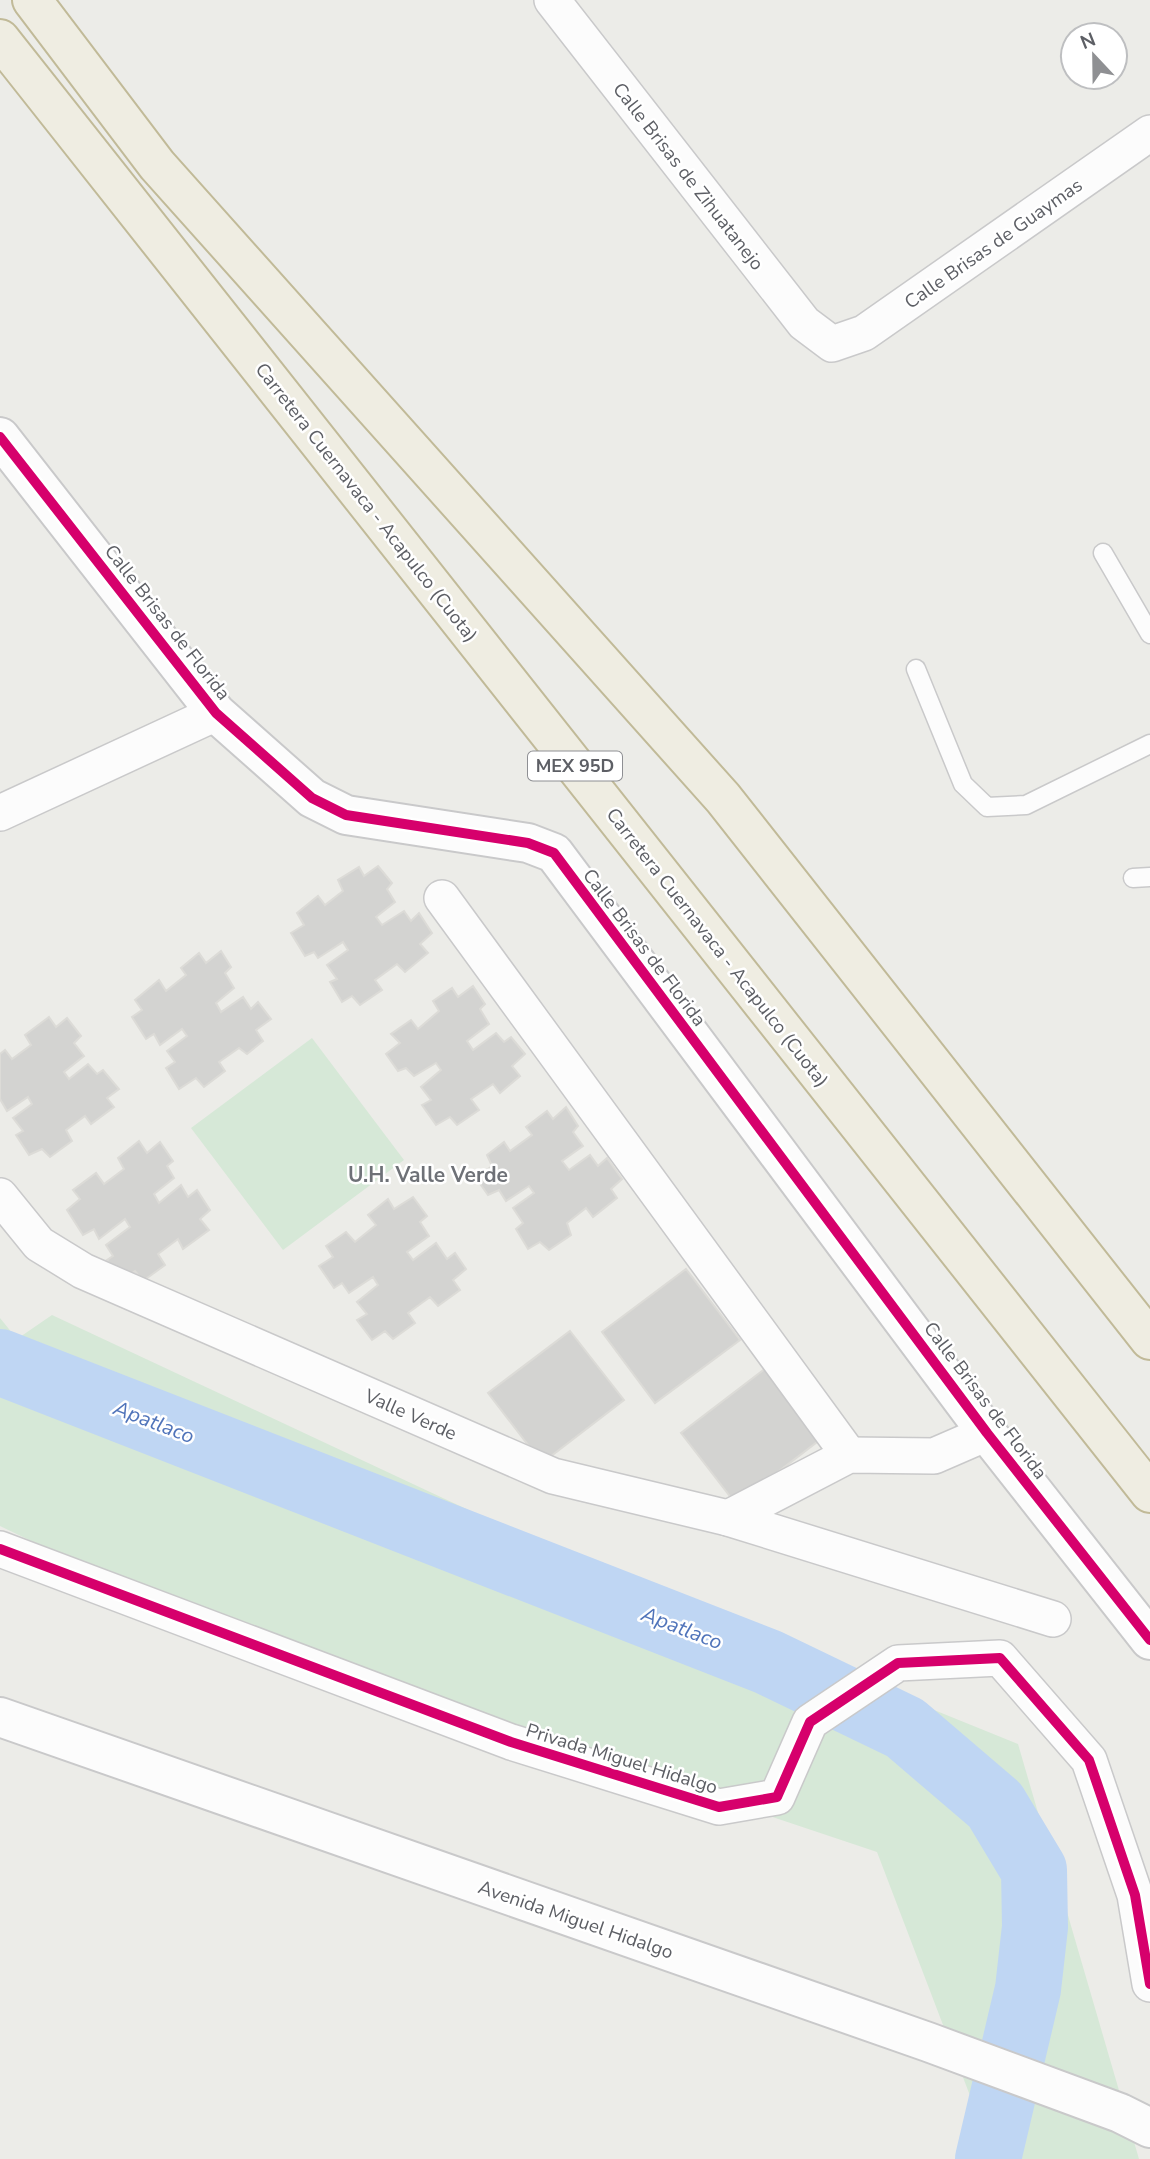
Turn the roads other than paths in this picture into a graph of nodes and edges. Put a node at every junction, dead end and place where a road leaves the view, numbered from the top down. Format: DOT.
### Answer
graph roads {
  1 [pos="32,0"];
  2 [pos="50,0"];
  3 [pos="552,0"];
  4 [pos="0,39"];
  5 [pos="1150,134"];
  6 [pos="157,165"];
  7 [pos="832,344"];
  8 [pos="0,437"];
  9 [pos="1103,553"];
  10 [pos="1150,634"];
  11 [pos="916,669"];
  12 [pos="216,713"];
  13 [pos="1150,744"];
  14 [pos="0,813"];
  15 [pos="442,898"];
  16 [pos="0,1196"];
  17 [pos="1150,1340"];
  18 [pos="987,1433"];
  19 [pos="849,1455"];
  20 [pos="1150,1493"];
  21 [pos="728,1518"];
  22 [pos="0,1549"];
  23 [pos="1053,1619"];
  24 [pos="1150,1640"];
  25 [pos="0,1717"];
  26 [pos="1150,1984"];
  27 [pos="1135,2120"];
  1 -- 6 [label="highway"];
  2 -- 6 [label="highway"];
  3 -- 7 [label="street, Calle Brisas de Zihuatanejo"];
  4 -- 20 [label="highway, Carretera Cuernavaca - Acapulco (Cuota) / MEX 95D"];
  5 -- 7 [label="street, Calle Brisas de Guaymas"];
  6 -- 17 [label="highway"];
  8 -- 12 [label="street, Calle Brisas de Florida"];
  9 -- 10 [label="lane"];
  11 -- 13 [label="lane"];
  12 -- 14 [label="street, Calle Brisas de Florida"];
  12 -- 18 [label="street, Calle Brisas de Florida"];
  15 -- 19 [label="street"];
  16 -- 21 [label="street, Valle Verde"];
  18 -- 19 [label="street"];
  18 -- 24 [label="street, Calle Brisas de Florida"];
  19 -- 21 [label="street"];
  21 -- 23 [label="street, Valle Verde"];
  22 -- 26 [label="street, Privada Miguel Hidalgo"];
  25 -- 27 [label="street, Avenida Miguel Hidalgo"];
}
